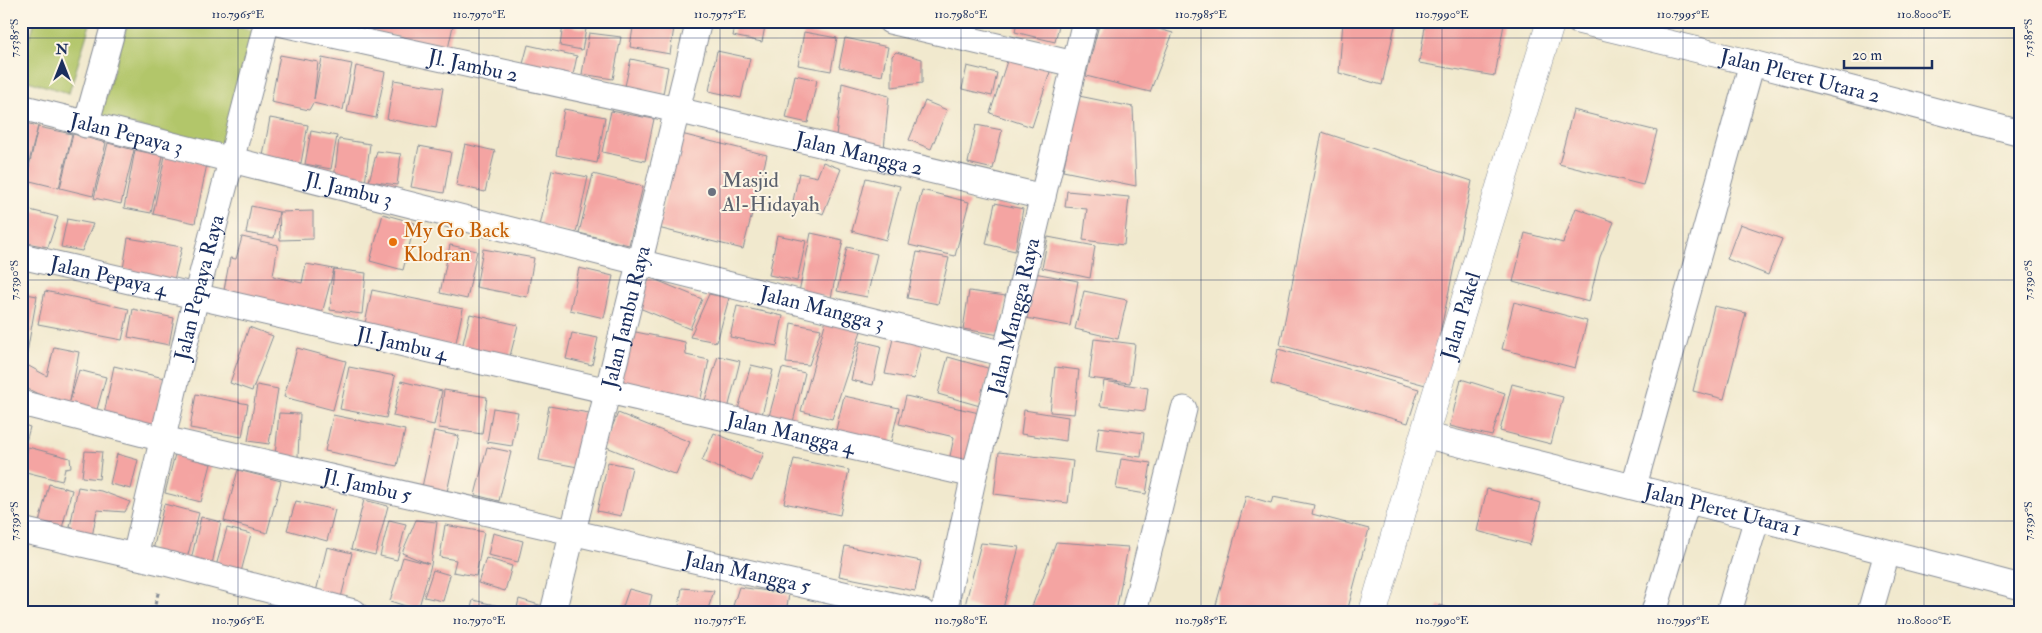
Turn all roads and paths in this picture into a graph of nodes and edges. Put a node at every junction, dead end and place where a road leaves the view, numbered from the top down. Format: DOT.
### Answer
graph roads {
  1 [pos="115,21"];
  2 [pos="268,21"];
  3 [pos="699,21"];
  4 [pos="890,21"];
  5 [pos="1085,21"];
  6 [pos="1550,21"];
  7 [pos="1578,21"];
  8 [pos="1752,63"];
  9 [pos="1074,64"];
  10 [pos="21,107"];
  11 [pos="676,110"];
  12 [pos="86,125"];
  13 [pos="2021,133"];
  14 [pos="231,159"];
  15 [pos="1043,197"];
  16 [pos="21,256"];
  17 [pos="639,263"];
  18 [pos="196,297"];
  19 [pos="1005,354"];
  20 [pos="608,390"];
  21 [pos="21,403"];
  22 [pos="1184,409"];
  23 [pos="1424,435"];
  24 [pos="163,439"];
  25 [pos="1637,474"];
  26 [pos="974,476"];
  27 [pos="1687,502"];
  28 [pos="1757,518"];
  29 [pos="21,530"];
  30 [pos="573,533"];
  31 [pos="1887,553"];
  32 [pos="135,556"];
  33 [pos="2021,587"];
  34 [pos="354,612"];
  35 [pos="553,612"];
  36 [pos="922,612"];
  37 [pos="944,612"];
  38 [pos="1134,612"];
  39 [pos="1372,612"];
  40 [pos="1654,612"];
  41 [pos="1729,612"];
  42 [pos="1870,612"];
  1 -- 12 [label="street"];
  2 -- 11 [label="street, Jl. Jambu 2"];
  2 -- 14 [label="street, Jalan Pepaya Raya"];
  3 -- 11 [label="street, Jalan Jambu Raya"];
  4 -- 9 [label="street"];
  5 -- 9 [label="street, Jalan Mangga Raya"];
  6 -- 23 [label="street, Jalan Pakel"];
  7 -- 8 [label="street, Jalan Pleret Utara 2"];
  8 -- 13 [label="street, Jalan Pleret Utara 2"];
  8 -- 25 [label="street"];
  9 -- 15 [label="street, Jalan Mangga Raya"];
  10 -- 12 [label="street, Jalan Pepaya 3"];
  11 -- 15 [label="street, Jalan Mangga 2"];
  11 -- 17 [label="street, Jalan Jambu Raya"];
  12 -- 14 [label="street, Jalan Pepaya 3"];
  14 -- 17 [label="street, Jl. Jambu 3"];
  14 -- 18 [label="street, Jalan Pepaya Raya"];
  15 -- 19 [label="street, Jalan Mangga Raya"];
  16 -- 18 [label="street, Jalan Pepaya 4"];
  17 -- 19 [label="street, Jalan Mangga 3"];
  17 -- 20 [label="street, Jalan Jambu Raya"];
  18 -- 20 [label="street, Jl. Jambu 4"];
  18 -- 24 [label="street, Jalan Pepaya Raya"];
  19 -- 26 [label="street, Jalan Mangga Raya"];
  20 -- 26 [label="street, Jalan Mangga 4"];
  20 -- 30 [label="street, Jalan Jambu Raya"];
  21 -- 24 [label="street, Jl. Jambu 5"];
  22 -- 38 [label="street"];
  23 -- 27 [label="street, Jalan Pleret Utara 1"];
  23 -- 39 [label="street, Jalan Pakel"];
  24 -- 30 [label="street, Jl. Jambu 5"];
  24 -- 32 [label="street, Jalan Pepaya Raya"];
  26 -- 37 [label="street, Jalan Mangga Raya"];
  27 -- 28 [label="street, Jalan Pleret Utara 1"];
  27 -- 40 [label="street"];
  28 -- 31 [label="street, Jalan Pleret Utara 1"];
  28 -- 41 [label="street"];
  29 -- 32 [label="street"];
  30 -- 35 [label="street, Jalan Jambu Raya"];
  30 -- 36 [label="street, Jalan Mangga 5"];
  31 -- 33 [label="street, Jalan Pleret Utara 1"];
  31 -- 42 [label="street"];
  32 -- 34 [label="street"];
}
